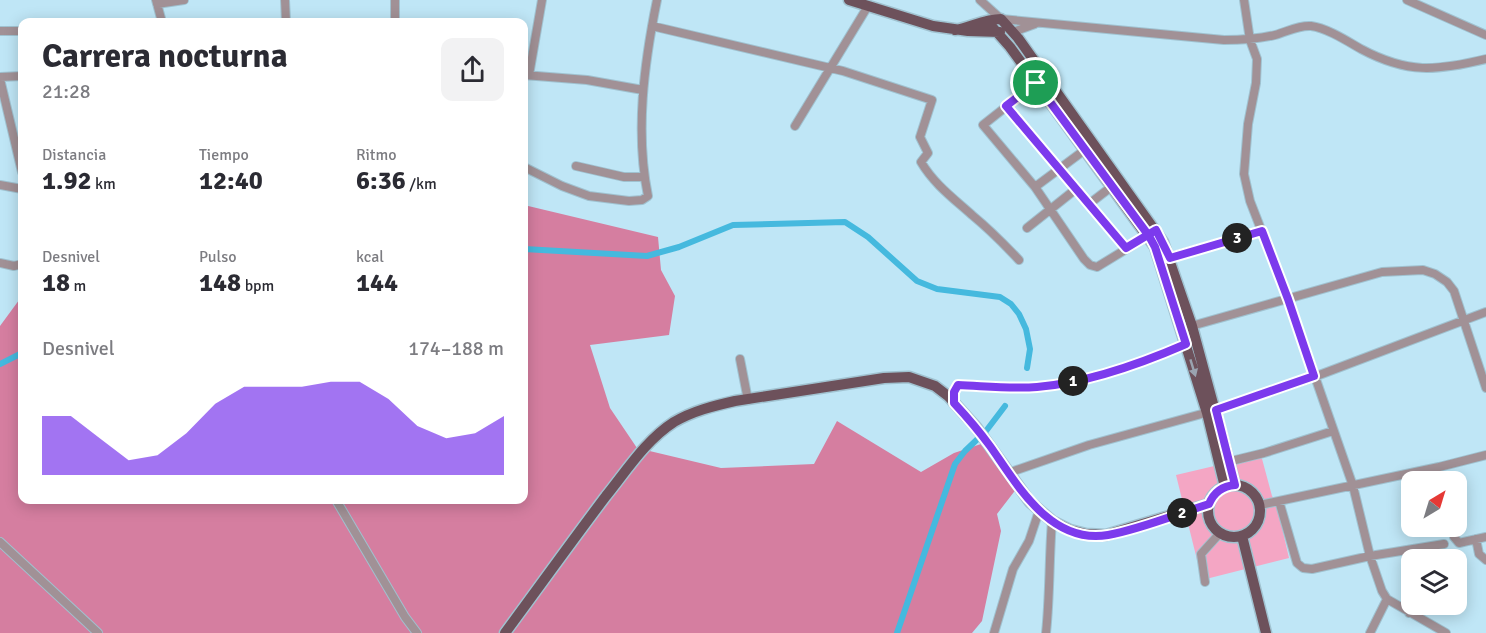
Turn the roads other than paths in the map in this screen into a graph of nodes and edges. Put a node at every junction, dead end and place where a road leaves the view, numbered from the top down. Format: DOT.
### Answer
graph roads {
  1 [pos="184,0"];
  2 [pos="285,0"];
  3 [pos="395,0"];
  4 [pos="542,0"];
  5 [pos="657,0"];
  6 [pos="849,0"];
  7 [pos="980,0"];
  8 [pos="1244,0"];
  9 [pos="1407,0"];
  10 [pos="156,2"];
  11 [pos="868,6"];
  12 [pos="161,18"];
  13 [pos="286,18"];
  14 [pos="395,18"];
  15 [pos="1001,19"];
  16 [pos="987,21"];
  17 [pos="1039,23"];
  18 [pos="652,26"];
  19 [pos="955,30"];
  20 [pos="0,31"];
  21 [pos="18,31"];
  22 [pos="996,32"];
  23 [pos="1013,32"];
  24 [pos="1486,35"];
  25 [pos="1250,40"];
  26 [pos="1486,59"];
  27 [pos="528,66"];
  28 [pos="831,68"];
  29 [pos="528,75"];
  30 [pos="18,76"];
  31 [pos="0,78"];
  32 [pos="1036,83"];
  33 [pos="643,90"];
  34 [pos="1006,106"];
  35 [pos="795,126"];
  36 [pos="18,141"];
  37 [pos="1090,147"];
  38 [pos="576,166"];
  39 [pos="1060,168"];
  40 [pos="528,169"];
  41 [pos="644,177"];
  42 [pos="1116,183"];
  43 [pos="0,185"];
  44 [pos="1035,187"];
  45 [pos="18,188"];
  46 [pos="1076,189"];
  47 [pos="1089,204"];
  48 [pos="1051,209"];
  49 [pos="1027,228"];
  50 [pos="1262,231"];
  51 [pos="1152,233"];
  52 [pos="1126,248"];
  53 [pos="1165,259"];
  54 [pos="1019,260"];
  55 [pos="0,263"];
  56 [pos="18,265"];
  57 [pos="1288,299"];
  58 [pos="1486,312"];
  59 [pos="1464,319"];
  60 [pos="1187,328"];
  61 [pos="1186,344"];
  62 [pos="740,359"];
  63 [pos="1314,376"];
  64 [pos="1486,388"];
  65 [pos="748,400"];
  66 [pos="954,403"];
  67 [pos="1211,411"];
  68 [pos="1333,432"];
  69 [pos="1486,454"];
  70 [pos="1224,463"];
  71 [pos="1439,467"];
  72 [pos="1440,471"];
  73 [pos="1008,473"];
  74 [pos="1230,486"];
  75 [pos="1353,486"];
  76 [pos="1280,501"];
  77 [pos="338,504"];
  78 [pos="1260,505"];
  79 [pos="1209,509"];
  80 [pos="1039,511"];
  81 [pos="1052,521"];
  82 [pos="1220,533"];
  83 [pos="1242,536"];
  84 [pos="1454,537"];
  85 [pos="1486,537"];
  86 [pos="1476,539"];
  87 [pos="0,543"];
  88 [pos="1444,544"];
  89 [pos="1370,556"];
  90 [pos="1486,560"];
  91 [pos="1205,582"];
  92 [pos="1387,599"];
  93 [pos="1401,608"];
  94 [pos="1413,615"];
  95 [pos="98,633"];
  96 [pos="417,633"];
  97 [pos="505,633"];
  98 [pos="994,633"];
  99 [pos="1046,633"];
  100 [pos="1266,633"];
  101 [pos="1370,633"];
  102 [pos="1446,633"];
  1 -- 10 [label="street"];
  2 -- 13 [label="street"];
  3 -- 14 [label="street"];
  4 -- 27 [label="street"];
  5 -- 18 [label="street"];
  6 -- 11 [label="main road"];
  7 -- 15 [label="street"];
  7 -- 16 [label="street"];
  8 -- 25 [label="street"];
  9 -- 24 [label="street"];
  10 -- 12 [label="street"];
  11 -- 19 [label="main road"];
  11 -- 28 [label="street"];
  15 -- 16 [label="main road"];
  15 -- 17 [label="street"];
  15 -- 23 [label="main road"];
  16 -- 19 [label="main road"];
  16 -- 22 [label="main road"];
  17 -- 23 [label="street"];
  17 -- 25 [label="street"];
  18 -- 28 [label="street"];
  18 -- 33 [label="street"];
  19 -- 22 [label="main road"];
  20 -- 21 [label="street"];
  22 -- 23 [label="main road"];
  22 -- 32 [label="main road"];
  23 -- 37 [label="main road"];
  25 -- 26 [label="street"];
  25 -- 50 [label="street"];
  28 -- 35 [label="street"];
  28 -- 54 [label="street"];
  29 -- 33 [label="street"];
  30 -- 31 [label="street"];
  31 -- 36 [label="street"];
  32 -- 34 [label="street"];
  32 -- 37 [label="main road"];
  33 -- 41 [label="street"];
  34 -- 39 [label="street"];
  34 -- 44 [label="street"];
  37 -- 39 [label="street"];
  37 -- 42 [label="main road"];
  38 -- 41 [label="street"];
  39 -- 44 [label="street"];
  39 -- 46 [label="street"];
  40 -- 41 [label="street"];
  42 -- 47 [label="street"];
  42 -- 51 [label="main road"];
  43 -- 45 [label="street"];
  44 -- 48 [label="street"];
  46 -- 47 [label="street"];
  46 -- 48 [label="street"];
  47 -- 52 [label="street"];
  48 -- 49 [label="street"];
  48 -- 52 [label="street"];
  50 -- 53 [label="street"];
  50 -- 57 [label="street"];
  51 -- 52 [label="street"];
  51 -- 53 [label="main road"];
  53 -- 60 [label="main road"];
  55 -- 56 [label="street"];
  57 -- 59 [label="street"];
  57 -- 60 [label="street"];
  57 -- 63 [label="street"];
  58 -- 59 [label="street"];
  59 -- 63 [label="street"];
  59 -- 64 [label="street"];
  60 -- 61 [label="main road"];
  60 -- 67 [label="main road"];
  61 -- 66 [label="street"];
  61 -- 67 [label="main road, one-way"];
  62 -- 65 [label="street"];
  63 -- 67 [label="street"];
  63 -- 68 [label="street"];
  65 -- 66 [label="main road"];
  65 -- 97 [label="main road"];
  66 -- 73 [label="main road"];
  67 -- 70 [label="main road"];
  67 -- 73 [label="street"];
  68 -- 70 [label="street"];
  68 -- 75 [label="street"];
  69 -- 71 [label="street"];
  70 -- 74 [label="main road"];
  71 -- 72 [label="street"];
  71 -- 75 [label="street"];
  73 -- 80 [label="main road"];
  74 -- 78 [label="main road"];
  74 -- 79 [label="main road"];
  75 -- 76 [label="street"];
  75 -- 89 [label="street"];
  76 -- 78 [label="street"];
  76 -- 89 [label="street"];
  77 -- 96 [label="street"];
  78 -- 83 [label="main road"];
  79 -- 81 [label="main road"];
  79 -- 82 [label="main road"];
  80 -- 81 [label="main road"];
  80 -- 98 [label="street"];
  81 -- 99 [label="street"];
  82 -- 83 [label="main road"];
  82 -- 91 [label="street"];
  83 -- 100 [label="main road"];
  84 -- 86 [label="street"];
  85 -- 86 [label="street"];
  86 -- 90 [label="street"];
  87 -- 95 [label="street"];
  88 -- 89 [label="street"];
  89 -- 92 [label="street"];
  92 -- 93 [label="street"];
  92 -- 101 [label="street"];
  94 -- 102 [label="street"];
}
